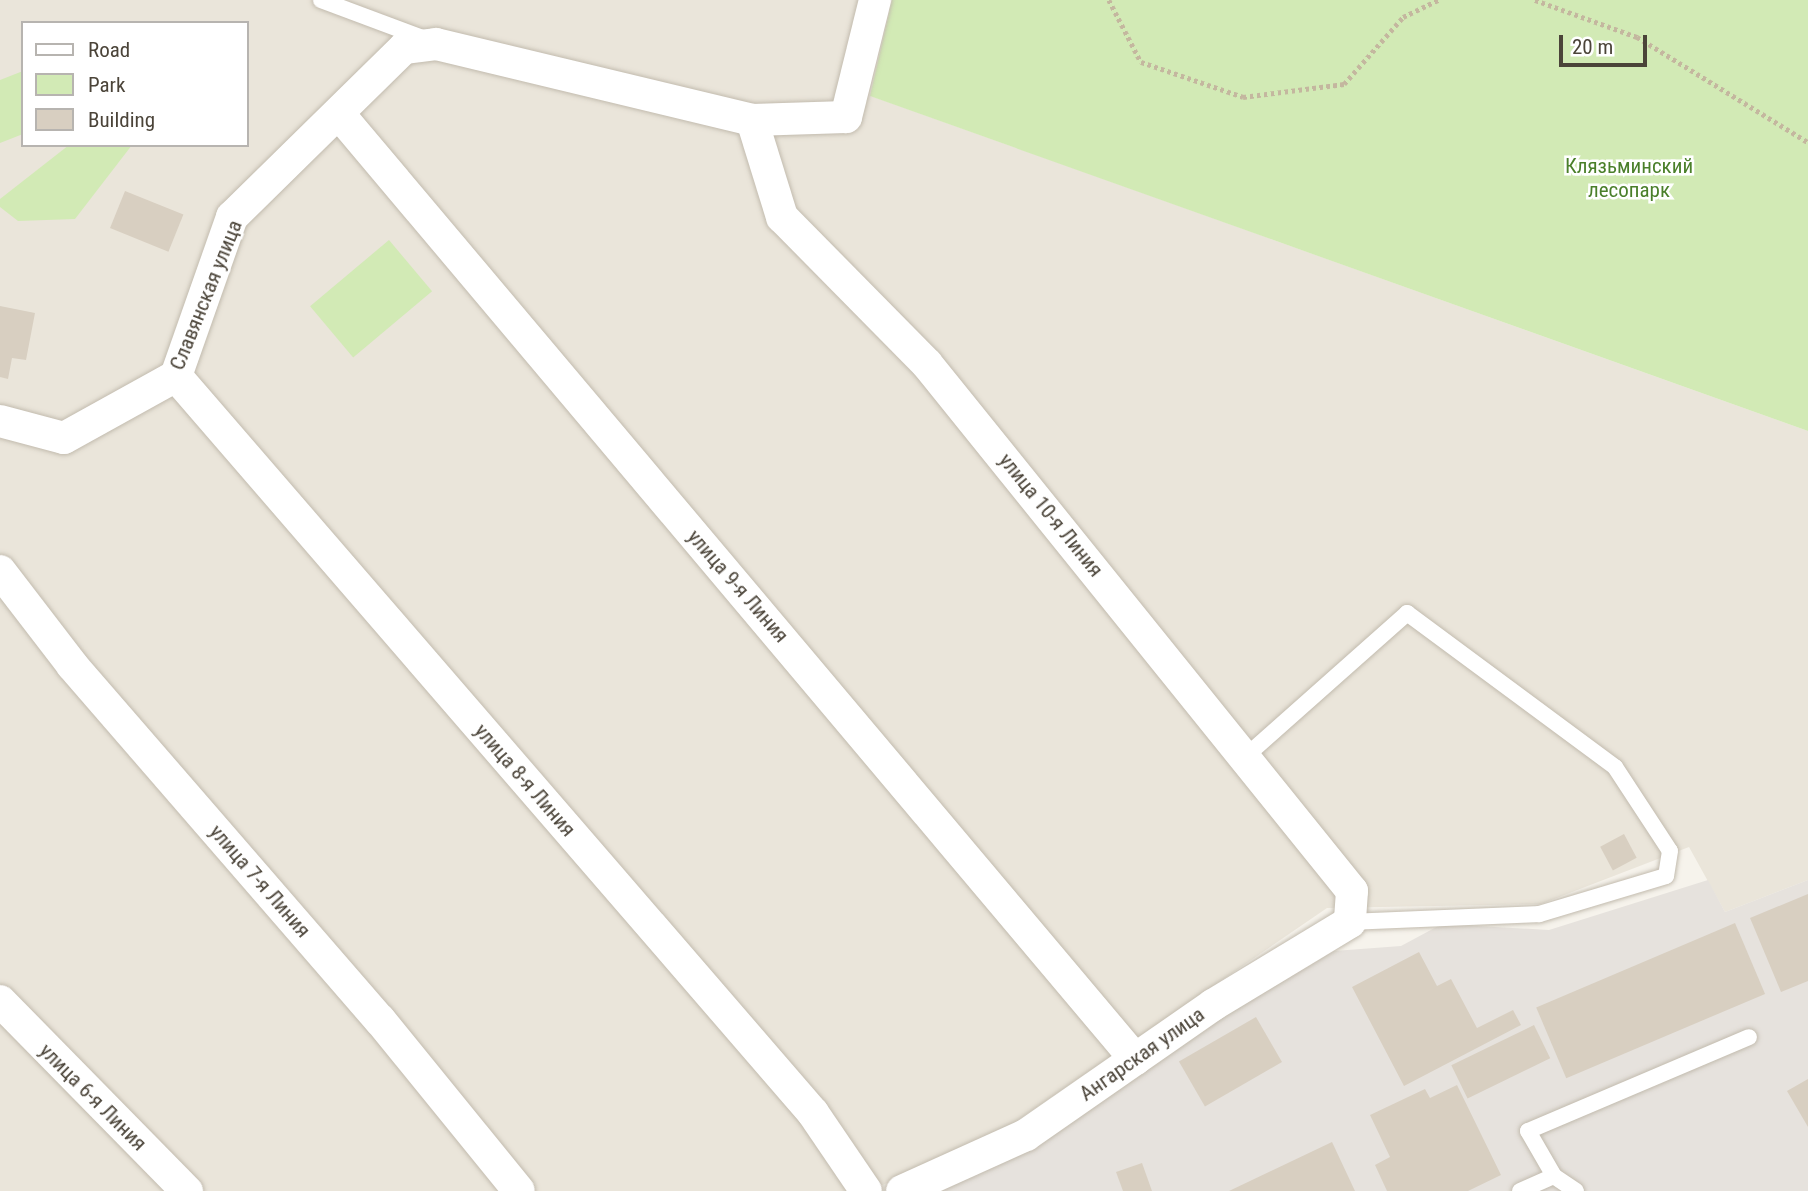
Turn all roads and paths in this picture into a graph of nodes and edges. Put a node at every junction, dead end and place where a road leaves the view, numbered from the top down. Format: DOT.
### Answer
graph roads {
  1 [pos="321,0"];
  2 [pos="875,0"];
  3 [pos="1109,0"];
  4 [pos="1438,0"];
  5 [pos="1535,0"];
  6 [pos="436,44"];
  7 [pos="339,114"];
  8 [pos="756,130"];
  9 [pos="1808,142"];
  10 [pos="176,376"];
  11 [pos="0,421"];
  12 [pos="0,571"];
  13 [pos="1245,757"];
  14 [pos="1350,922"];
  15 [pos="0,1001"];
  16 [pos="1749,1037"];
  17 [pos="1135,1059"];
  18 [pos="1554,1176"];
  19 [pos="187,1191"];
  20 [pos="519,1191"];
  21 [pos="866,1191"];
  22 [pos="902,1191"];
  23 [pos="1520,1191"];
  24 [pos="1576,1191"];
  1 -- 6 [label="lane"];
  2 -- 8 [label="street"];
  3 -- 4 [label="path"];
  5 -- 9 [label="path"];
  6 -- 7 [label="street, Славянская улица"];
  6 -- 8 [label="street"];
  7 -- 10 [label="street, Славянская улица"];
  7 -- 17 [label="street, улица 9-я Линия"];
  8 -- 13 [label="street, улица 10-я Линия"];
  10 -- 11 [label="street, Славянская улица"];
  10 -- 21 [label="street, улица 8-я Линия"];
  12 -- 20 [label="street, улица 7-я Линия"];
  13 -- 14 [label="street, улица 10-я Линия"];
  13 -- 14 [label="lane"];
  14 -- 17 [label="street, Ангарская улица"];
  15 -- 19 [label="street, улица 6-я Линия"];
  16 -- 18 [label="lane"];
  17 -- 22 [label="street, Ангарская улица"];
  18 -- 23 [label="lane"];
  18 -- 24 [label="lane"];
}
